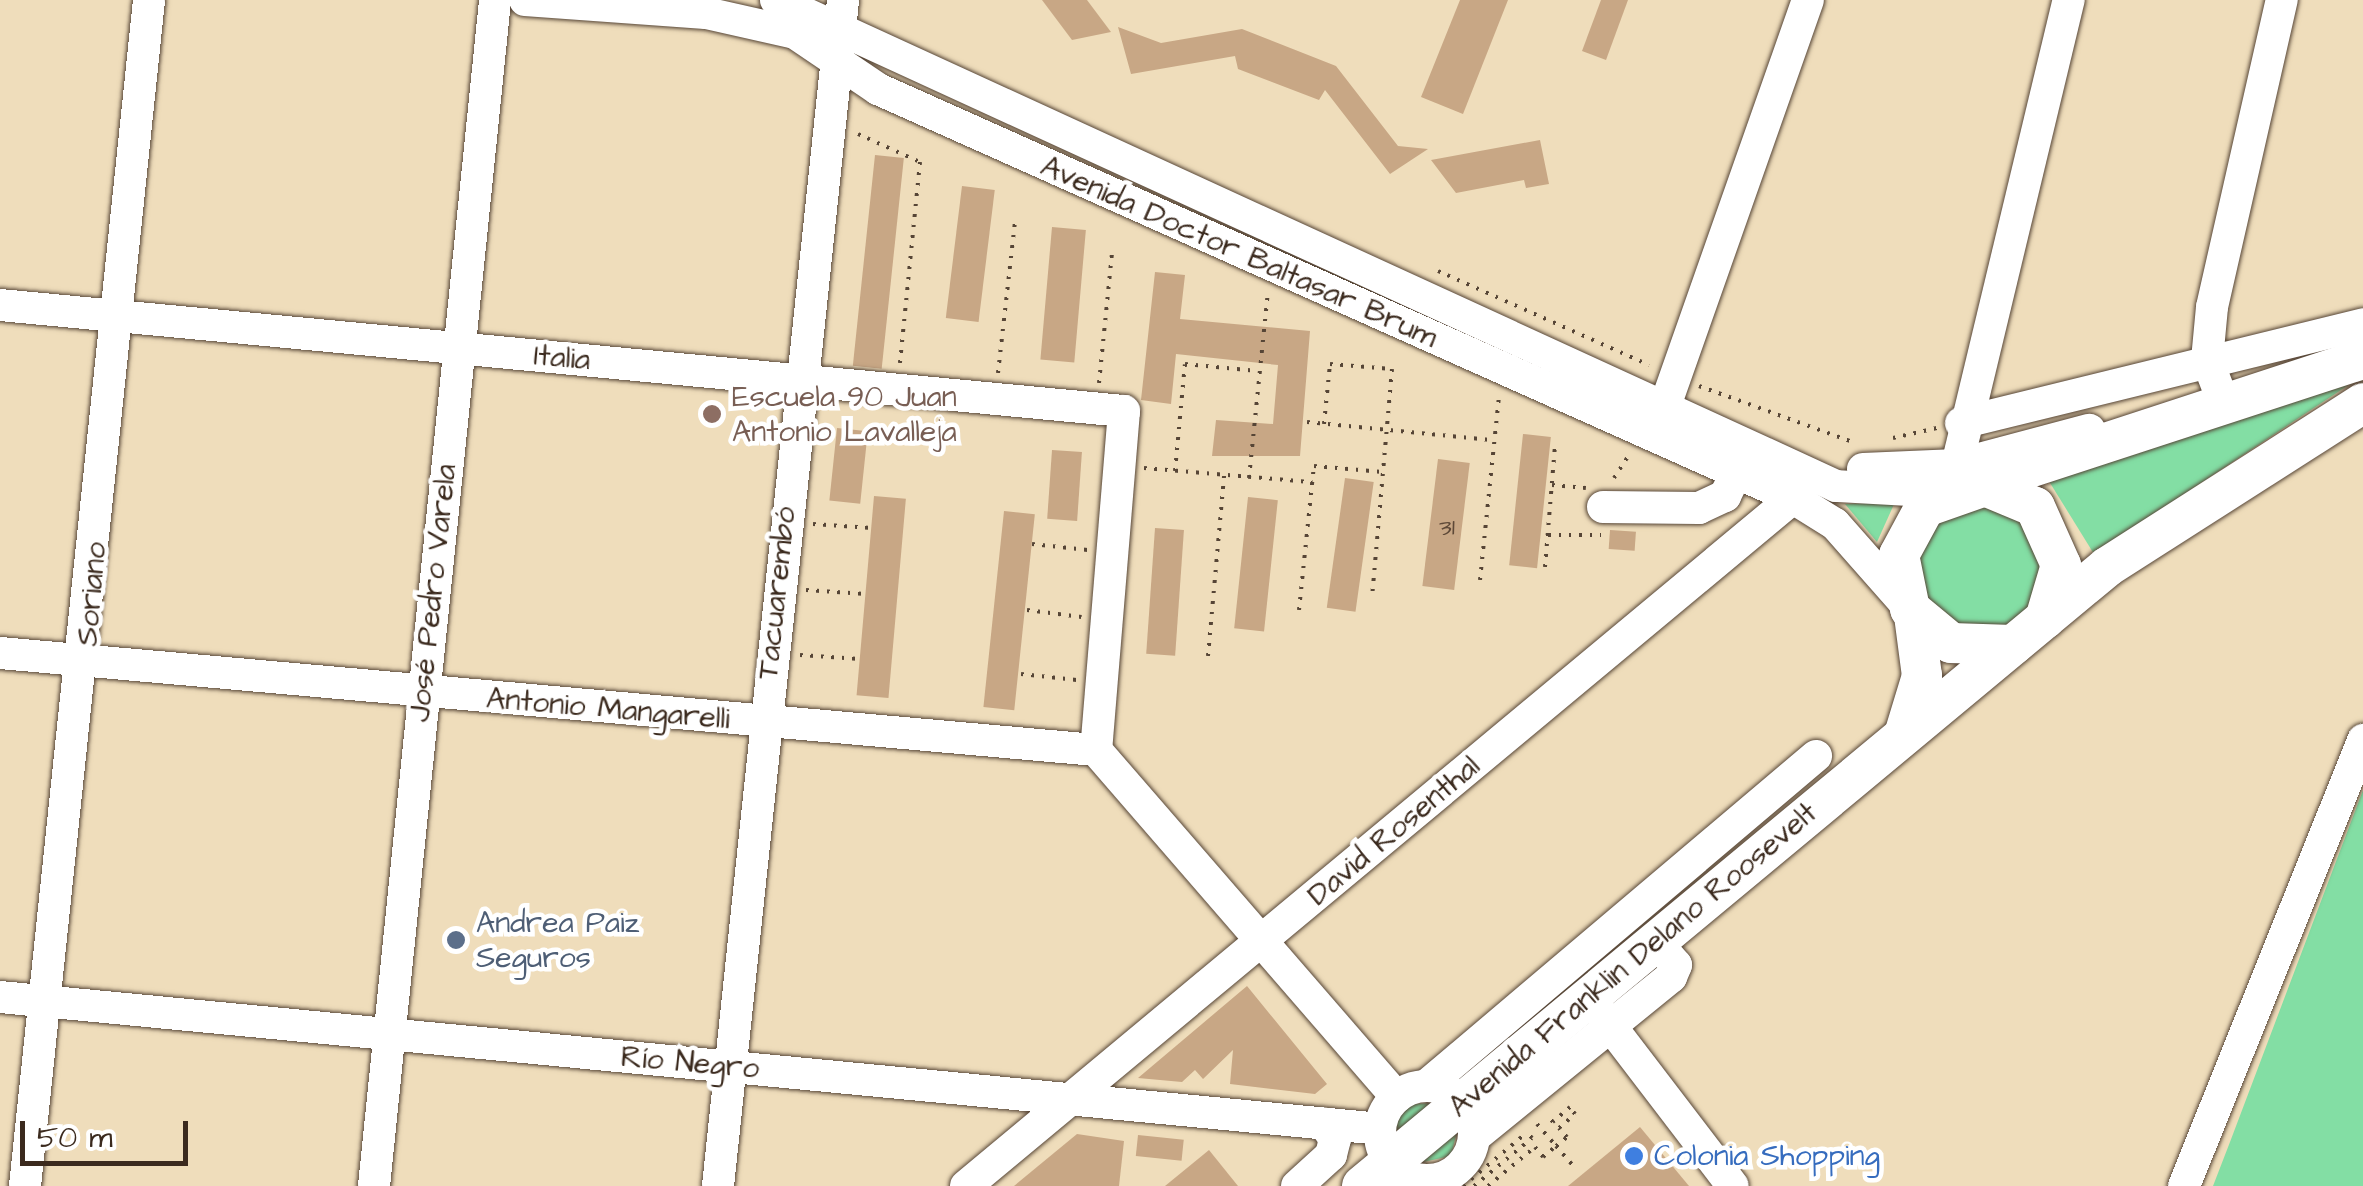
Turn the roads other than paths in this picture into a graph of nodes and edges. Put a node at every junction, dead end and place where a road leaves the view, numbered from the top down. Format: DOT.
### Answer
graph roads {
  1 [pos="148,0"];
  2 [pos="496,0"];
  3 [pos="524,0"];
  4 [pos="539,0"];
  5 [pos="776,0"];
  6 [pos="1808,0"];
  7 [pos="2069,0"];
  8 [pos="2282,0"];
  9 [pos="842,14"];
  10 [pos="836,61"];
  11 [pos="0,304"];
  12 [pos="118,317"];
  13 [pos="2363,324"];
  14 [pos="460,349"];
  15 [pos="2207,360"];
  16 [pos="2357,364"];
  17 [pos="802,380"];
  18 [pos="2278,386"];
  19 [pos="1673,391"];
  20 [pos="2221,396"];
  21 [pos="2363,403"];
  22 [pos="1961,423"];
  23 [pos="1654,437"];
  24 [pos="1798,462"];
  25 [pos="1736,471"];
  26 [pos="1960,481"];
  27 [pos="1604,498"];
  28 [pos="1793,498"];
  29 [pos="1912,612"];
  30 [pos="2045,619"];
  31 [pos="2013,645"];
  32 [pos="0,653"];
  33 [pos="86,661"];
  34 [pos="422,692"];
  35 [pos="764,724"];
  36 [pos="1904,735"];
  37 [pos="2363,740"];
  38 [pos="1096,750"];
  39 [pos="1855,776"];
  40 [pos="1755,808"];
  41 [pos="1782,837"];
  42 [pos="1726,857"];
  43 [pos="1265,938"];
  44 [pos="0,997"];
  45 [pos="1587,998"];
  46 [pos="42,1000"];
  47 [pos="389,1036"];
  48 [pos="730,1066"];
  49 [pos="1412,1091"];
  50 [pos="1069,1100"];
  51 [pos="1469,1120"];
  52 [pos="1324,1124"];
  53 [pos="1394,1169"];
  54 [pos="25,1186"];
  55 [pos="374,1186"];
  56 [pos="718,1186"];
  57 [pos="966,1186"];
  58 [pos="1297,1186"];
  59 [pos="1733,1186"];
  60 [pos="2184,1186"];
  1 -- 12 [label="street, Soriano"];
  2 -- 14 [label="street, José Pedro Varela"];
  3 -- 4 [label="street, Avenida Doctor Baltasar Brum"];
  4 -- 10 [label="street, Avenida Doctor Baltasar Brum"];
  5 -- 9 [label="street, Avenida Doctor Baltasar Brum"];
  6 -- 19 [label="street"];
  7 -- 22 [label="street"];
  8 -- 15 [label="street"];
  9 -- 10 [label="street, Tacuarembó"];
  9 -- 19 [label="street, Avenida Doctor Baltasar Brum"];
  10 -- 17 [label="street, Tacuarembó"];
  10 -- 23 [label="street, Avenida Doctor Baltasar Brum"];
  11 -- 12 [label="street, Italia"];
  12 -- 14 [label="street, Italia"];
  12 -- 33 [label="street, Soriano"];
  13 -- 15 [label="street"];
  14 -- 17 [label="street, Italia"];
  14 -- 34 [label="street, José Pedro Varela"];
  15 -- 20 [label="street"];
  15 -- 22 [label="street"];
  16 -- 18 [label="main road, Avenida Doctor Baltasar Brum"];
  17 -- 35 [label="street, Tacuarembó"];
  17 -- 38 [label="street, Italia"];
  18 -- 20 [label="street, Avenida Doctor Baltasar Brum"];
  18 -- 26 [label="main road, Avenida Doctor Baltasar Brum"];
  19 -- 23 [label="street"];
  19 -- 24 [label="street, Avenida Doctor Baltasar Brum"];
  20 -- 26 [label="street, Avenida Doctor Baltasar Brum"];
  21 -- 30 [label="main road, Avenida Franklin Delano Roosevelt"];
  22 -- 26 [label="street"];
  23 -- 25 [label="street, Avenida Doctor Baltasar Brum"];
  24 -- 26 [label="street, Avenida Doctor Baltasar Brum"];
  24 -- 28 [label="street"];
  25 -- 27 [label="street"];
  25 -- 28 [label="street, Avenida Doctor Baltasar Brum"];
  26 -- 29 [label="main road"];
  26 -- 30 [label="main road"];
  28 -- 29 [label="street, Avenida Doctor Baltasar Brum"];
  28 -- 43 [label="street, David Rosenthal"];
  29 -- 31 [label="main road"];
  29 -- 36 [label="main road"];
  30 -- 31 [label="main road, Avenida Franklin Delano Roosevelt"];
  31 -- 36 [label="main road, Avenida Franklin Delano Roosevelt"];
  32 -- 33 [label="street, Antonio Mangarelli"];
  33 -- 34 [label="street, Antonio Mangarelli"];
  33 -- 46 [label="street, Soriano"];
  34 -- 35 [label="street, Antonio Mangarelli"];
  34 -- 47 [label="street, José Pedro Varela"];
  35 -- 38 [label="street, Antonio Mangarelli"];
  35 -- 48 [label="street, Tacuarembó"];
  36 -- 39 [label="main road, Avenida Franklin Delano Roosevelt"];
  37 -- 60 [label="street"];
  38 -- 43 [label="street"];
  39 -- 40 [label="street, Avenida Franklin Delano Roosevelt"];
  39 -- 41 [label="main road, Avenida Franklin Delano Roosevelt"];
  40 -- 41 [label="street"];
  40 -- 42 [label="street, Avenida Franklin Delano Roosevelt"];
  41 -- 42 [label="main road, Avenida Franklin Delano Roosevelt"];
  42 -- 45 [label="street, Avenida Franklin Delano Roosevelt"];
  42 -- 45 [label="main road, Avenida Franklin Delano Roosevelt"];
  43 -- 49 [label="street"];
  43 -- 50 [label="street, David Rosenthal"];
  44 -- 46 [label="street, Río Negro"];
  45 -- 49 [label="street, Avenida Franklin Delano Roosevelt"];
  45 -- 51 [label="main road, Avenida Franklin Delano Roosevelt"];
  45 -- 59 [label="street"];
  46 -- 47 [label="street, Río Negro"];
  46 -- 54 [label="street, Soriano"];
  47 -- 48 [label="street, Río Negro"];
  47 -- 55 [label="street, José Pedro Varela"];
  48 -- 50 [label="street, Río Negro"];
  48 -- 56 [label="street, Tacuarembó"];
  49 -- 51 [label="street"];
  49 -- 53 [label="street"];
  50 -- 52 [label="street, Río Negro"];
  50 -- 57 [label="street, David Rosenthal"];
  51 -- 53 [label="main road, Avenida Franklin Delano Roosevelt"];
  52 -- 53 [label="street, Río Negro"];
  52 -- 58 [label="street"];
}
